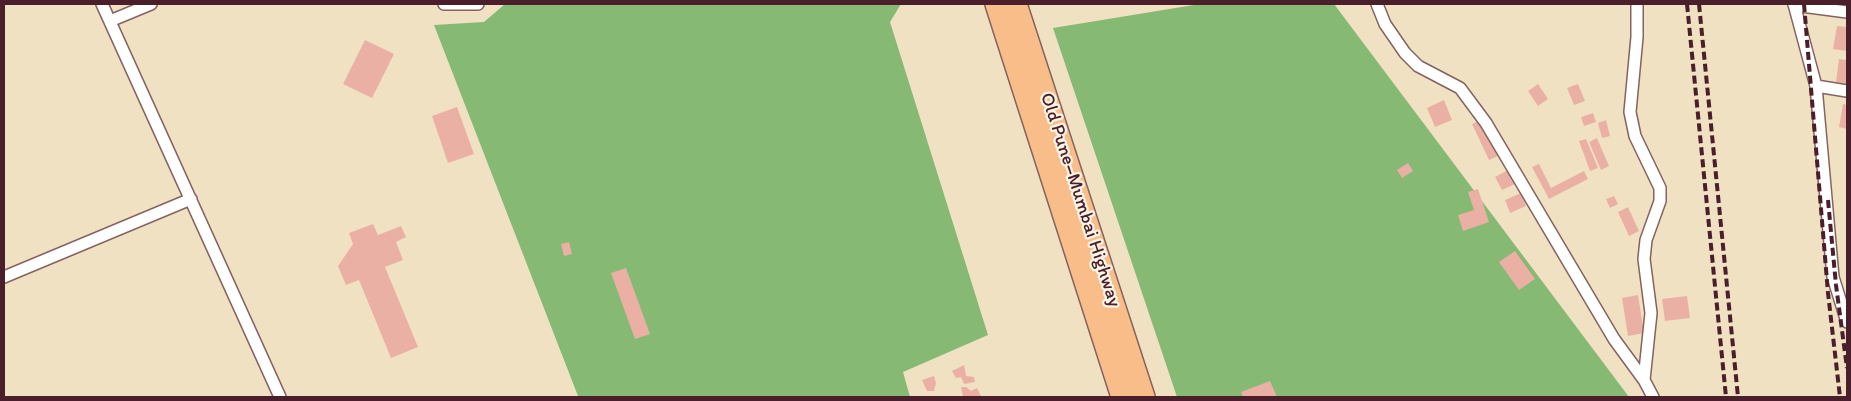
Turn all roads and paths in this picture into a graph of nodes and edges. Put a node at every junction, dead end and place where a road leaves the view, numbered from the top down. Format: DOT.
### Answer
graph roads {
  1 [pos="102,4"];
  2 [pos="151,4"];
  3 [pos="444,4"];
  4 [pos="478,4"];
  5 [pos="996,4"];
  6 [pos="1016,4"];
  7 [pos="1377,4"];
  8 [pos="1637,4"];
  9 [pos="1794,4"];
  10 [pos="1847,12"];
  11 [pos="110,21"];
  12 [pos="1816,86"];
  13 [pos="1847,90"];
  14 [pos="191,199"];
  15 [pos="4,277"];
  16 [pos="1847,322"];
  17 [pos="1644,380"];
  18 [pos="280,397"];
  19 [pos="1122,397"];
  20 [pos="1144,397"];
  21 [pos="1653,397"];
  1 -- 11 [label="street"];
  2 -- 11 [label="street"];
  3 -- 4 [label="street"];
  5 -- 19 [label="highway, Old Pune–Mumbai Highway"];
  6 -- 20 [label="highway, Old Pune–Mumbai Highway"];
  7 -- 17 [label="street"];
  8 -- 17 [label="street"];
  9 -- 10 [label="street"];
  9 -- 12 [label="street"];
  11 -- 14 [label="street"];
  12 -- 13 [label="street"];
  12 -- 16 [label="street"];
  14 -- 15 [label="street"];
  14 -- 18 [label="street"];
  17 -- 21 [label="street"];
}
